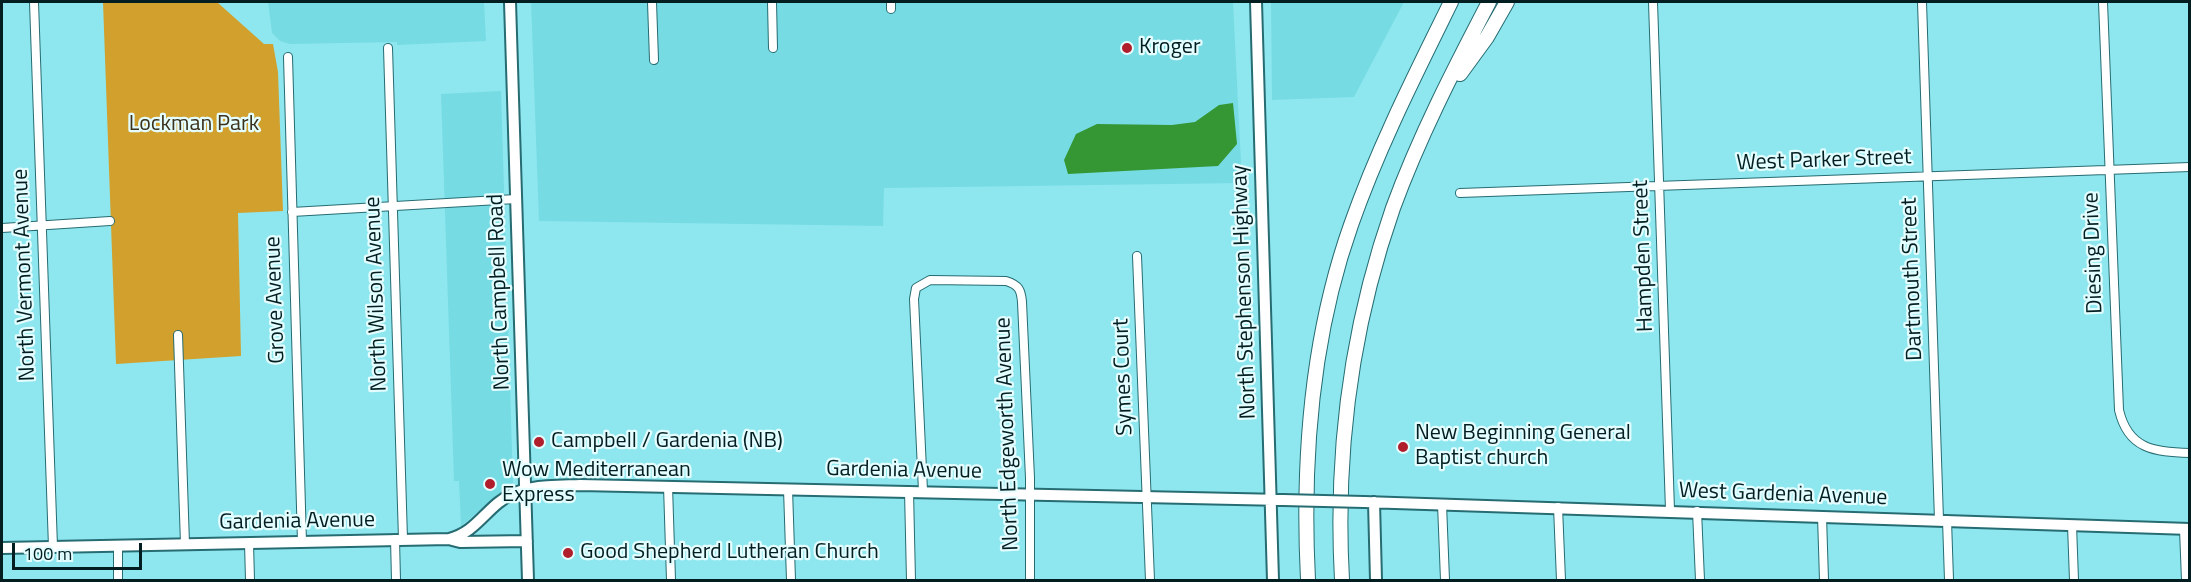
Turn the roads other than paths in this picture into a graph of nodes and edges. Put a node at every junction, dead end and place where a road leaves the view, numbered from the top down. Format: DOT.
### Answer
graph roads {
  1 [pos="34,2"];
  2 [pos="510,2"];
  3 [pos="652,2"];
  4 [pos="772,2"];
  5 [pos="1256,2"];
  6 [pos="1441,2"];
  7 [pos="1451,2"];
  8 [pos="1489,2"];
  9 [pos="1507,2"];
  10 [pos="1653,2"];
  11 [pos="1922,2"];
  12 [pos="2103,2"];
  13 [pos="388,48"];
  14 [pos="773,48"];
  15 [pos="288,57"];
  16 [pos="654,60"];
  17 [pos="1406,91"];
  18 [pos="1438,105"];
  19 [pos="2190,167"];
  20 [pos="2108,169"];
  21 [pos="1928,176"];
  22 [pos="1660,185"];
  23 [pos="1460,193"];
  24 [pos="516,199"];
  25 [pos="392,204"];
  26 [pos="292,212"];
  27 [pos="110,221"];
  28 [pos="42,226"];
  29 [pos="2,228"];
  30 [pos="1137,256"];
  31 [pos="178,334"];
  32 [pos="2190,453"];
  33 [pos="668,486"];
  34 [pos="526,489"];
  35 [pos="788,489"];
  36 [pos="909,491"];
  37 [pos="923,491"];
  38 [pos="1029,494"];
  39 [pos="1146,496"];
  40 [pos="1269,500"];
  41 [pos="1369,502"];
  42 [pos="1442,504"];
  43 [pos="1558,507"];
  44 [pos="1670,510"];
  45 [pos="1697,511"];
  46 [pos="1822,516"];
  47 [pos="1943,520"];
  48 [pos="2072,525"];
  49 [pos="2187,529"];
  50 [pos="399,539"];
  51 [pos="449,539"];
  52 [pos="527,541"];
  53 [pos="302,542"];
  54 [pos="249,543"];
  55 [pos="185,544"];
  56 [pos="118,546"];
  57 [pos="52,547"];
  58 [pos="2,548"];
  59 [pos="118,580"];
  60 [pos="250,580"];
  61 [pos="396,580"];
  62 [pos="528,580"];
  63 [pos="671,580"];
  64 [pos="791,580"];
  65 [pos="911,580"];
  66 [pos="1030,580"];
  67 [pos="1150,580"];
  68 [pos="1273,580"];
  69 [pos="1308,580"];
  70 [pos="1342,580"];
  71 [pos="1376,580"];
  72 [pos="1445,580"];
  73 [pos="1561,580"];
  74 [pos="1700,580"];
  75 [pos="1824,580"];
  76 [pos="1948,580"];
  77 [pos="2074,580"];
  78 [pos="2186,580"];
  1 -- 28 [label="street, North Vermont Avenue"];
  2 -- 24 [label="street, North Campbell Road"];
  3 -- 16 [label="street"];
  4 -- 14 [label="street"];
  5 -- 40 [label="street, North Stephenson Highway"];
  6 -- 17 [label="highway"];
  7 -- 17 [label="highway"];
  8 -- 18 [label="highway"];
  9 -- 18 [label="highway"];
  10 -- 22 [label="street, Hampden Street"];
  11 -- 21 [label="street, Dartmouth Street"];
  12 -- 20 [label="street, Diesing Drive"];
  13 -- 25 [label="street, North Wilson Avenue"];
  15 -- 26 [label="street, Grove Avenue"];
  17 -- 69 [label="highway"];
  18 -- 70 [label="highway"];
  19 -- 20 [label="street, West Parker Street"];
  20 -- 21 [label="street, West Parker Street"];
  20 -- 32 [label="street, Diesing Drive"];
  21 -- 22 [label="street, West Parker Street"];
  21 -- 47 [label="street, Dartmouth Street"];
  22 -- 23 [label="street, West Parker Street"];
  22 -- 44 [label="street, Hampden Street"];
  24 -- 25 [label="street"];
  24 -- 34 [label="street, North Campbell Road"];
  25 -- 26 [label="street"];
  25 -- 50 [label="street, North Wilson Avenue"];
  26 -- 53 [label="street, Grove Avenue"];
  27 -- 28 [label="street"];
  28 -- 29 [label="street"];
  28 -- 57 [label="street, North Vermont Avenue"];
  30 -- 39 [label="street, Symes Court"];
  31 -- 55 [label="street"];
  33 -- 34 [label="street, Gardenia Avenue"];
  33 -- 35 [label="street, Gardenia Avenue"];
  33 -- 63 [label="street"];
  34 -- 51 [label="street, Gardenia Avenue"];
  34 -- 52 [label="street, North Campbell Road"];
  35 -- 36 [label="street, Gardenia Avenue"];
  35 -- 64 [label="street"];
  36 -- 37 [label="street, Gardenia Avenue"];
  36 -- 65 [label="street"];
  37 -- 38 [label="street, Gardenia Avenue"];
  37 -- 38 [label="street, North Edgeworth Avenue"];
  38 -- 39 [label="street, Gardenia Avenue"];
  38 -- 66 [label="street, North Edgeworth Avenue"];
  39 -- 40 [label="street, Gardenia Avenue"];
  39 -- 67 [label="street, Symes Court"];
  40 -- 41 [label="street, Gardenia Avenue, bridge"];
  40 -- 68 [label="street, North Stephenson Highway"];
  41 -- 42 [label="street, West Gardenia Avenue"];
  41 -- 71 [label="street"];
  42 -- 43 [label="street, West Gardenia Avenue"];
  42 -- 72 [label="street"];
  43 -- 44 [label="street, West Gardenia Avenue"];
  43 -- 73 [label="street"];
  44 -- 45 [label="street, West Gardenia Avenue"];
  45 -- 46 [label="street, West Gardenia Avenue"];
  45 -- 74 [label="street"];
  46 -- 47 [label="street, West Gardenia Avenue"];
  46 -- 75 [label="street"];
  47 -- 48 [label="street, West Gardenia Avenue"];
  47 -- 76 [label="street, Dartmouth Street"];
  48 -- 49 [label="street, West Gardenia Avenue"];
  48 -- 77 [label="street"];
  49 -- 78 [label="street"];
  50 -- 51 [label="street, Gardenia Avenue"];
  50 -- 53 [label="street, Gardenia Avenue"];
  50 -- 61 [label="street, North Wilson Avenue"];
  51 -- 52 [label="street, Gardenia Avenue"];
  52 -- 62 [label="street, North Campbell Road"];
  53 -- 54 [label="street, Gardenia Avenue"];
  54 -- 55 [label="street, Gardenia Avenue"];
  54 -- 60 [label="street"];
  55 -- 56 [label="street, Gardenia Avenue"];
  56 -- 57 [label="street, Gardenia Avenue"];
  56 -- 59 [label="street"];
  57 -- 58 [label="street, Gardenia Avenue"];
}
